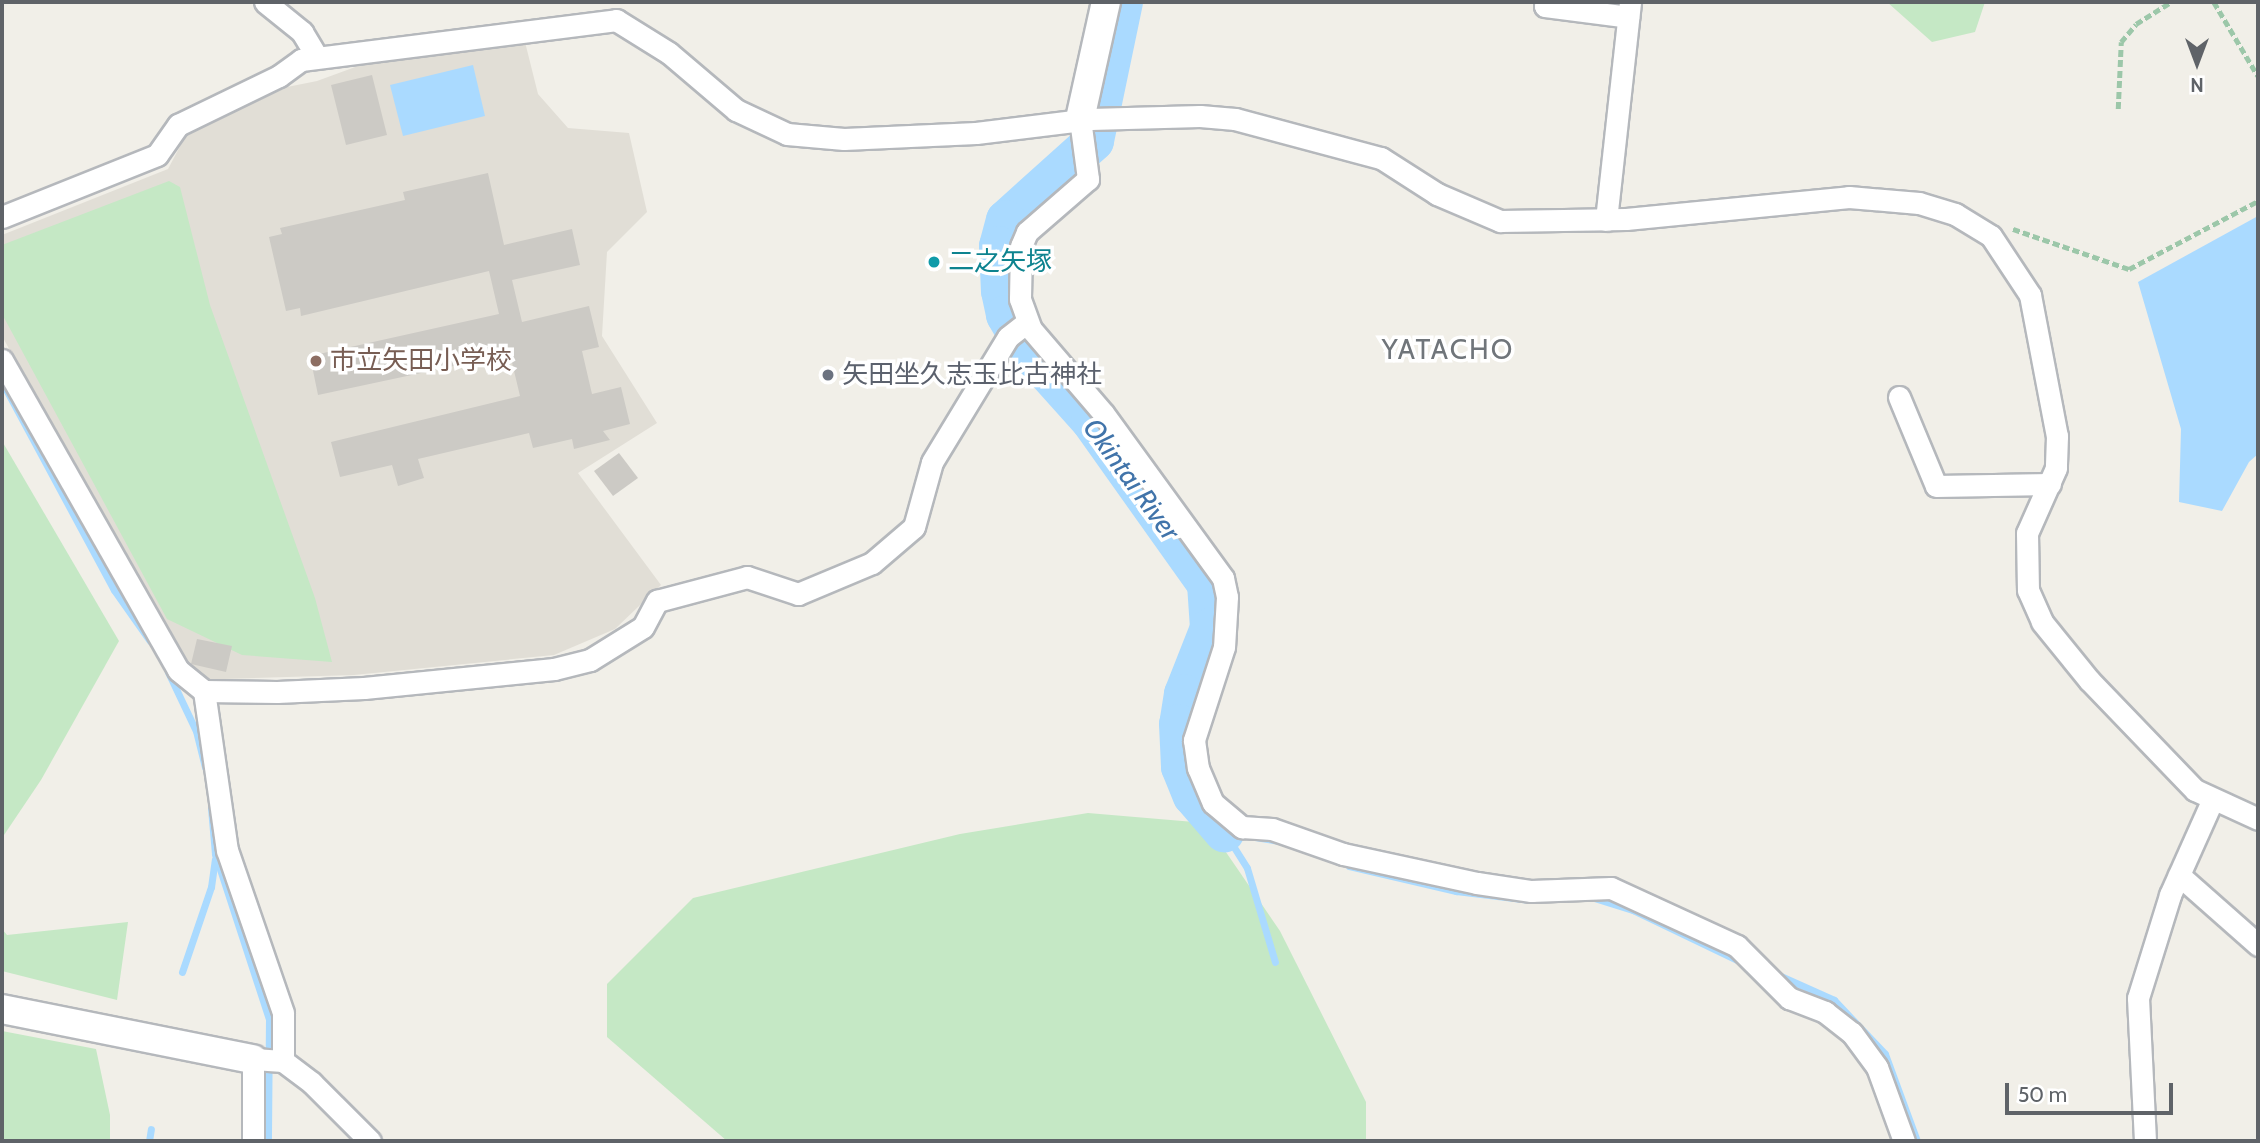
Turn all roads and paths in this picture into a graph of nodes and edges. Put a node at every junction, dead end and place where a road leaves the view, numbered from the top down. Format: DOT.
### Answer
graph roads {
  1 [pos="265,2"];
  2 [pos="1106,2"];
  3 [pos="1546,2"];
  4 [pos="2171,2"];
  5 [pos="2214,2"];
  6 [pos="1629,9"];
  7 [pos="615,11"];
  8 [pos="316,55"];
  9 [pos="2258,76"];
  10 [pos="2118,109"];
  11 [pos="1090,132"];
  12 [pos="2258,201"];
  13 [pos="2,217"];
  14 [pos="1606,220"];
  15 [pos="1999,225"];
  16 [pos="1018,329"];
  17 [pos="2,360"];
  18 [pos="1899,397"];
  19 [pos="2050,484"];
  20 [pos="204,691"];
  21 [pos="2212,801"];
  22 [pos="2258,819"];
  23 [pos="2179,875"];
  24 [pos="2258,945"];
  25 [pos="2,1009"];
  26 [pos="253,1059"];
  27 [pos="283,1061"];
  28 [pos="253,1141"];
  29 [pos="370,1141"];
  30 [pos="1904,1141"];
  31 [pos="2145,1141"];
  1 -- 8 [label="street"];
  2 -- 11 [label="street"];
  3 -- 6 [label="street"];
  4 -- 10 [label="path"];
  5 -- 9 [label="path"];
  6 -- 14 [label="street"];
  7 -- 8 [label="street"];
  7 -- 11 [label="street"];
  8 -- 13 [label="street"];
  11 -- 14 [label="street"];
  11 -- 16 [label="street"];
  12 -- 15 [label="path"];
  14 -- 19 [label="street"];
  16 -- 20 [label="street"];
  16 -- 30 [label="street"];
  17 -- 20 [label="street"];
  18 -- 19 [label="street"];
  19 -- 21 [label="street"];
  20 -- 27 [label="street"];
  21 -- 22 [label="street"];
  21 -- 23 [label="street"];
  23 -- 24 [label="street"];
  23 -- 31 [label="street"];
  25 -- 26 [label="street"];
  26 -- 27 [label="street"];
  26 -- 28 [label="street"];
  27 -- 29 [label="street"];
}
